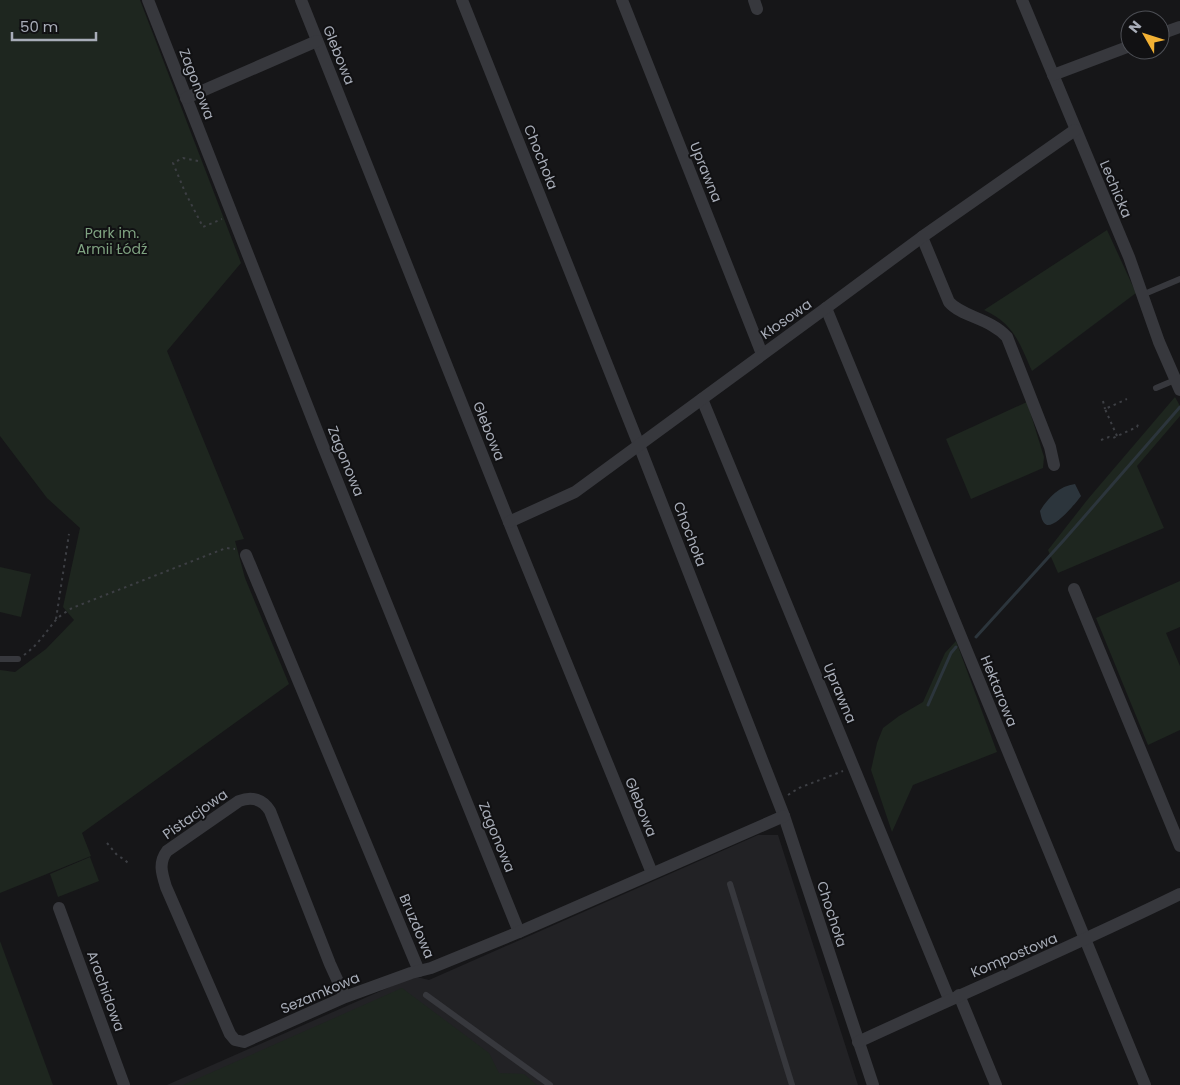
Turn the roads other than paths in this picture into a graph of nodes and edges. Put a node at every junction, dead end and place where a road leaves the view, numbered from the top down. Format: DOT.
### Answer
graph roads {
  1 [pos="148,0"];
  2 [pos="301,0"];
  3 [pos="462,0"];
  4 [pos="622,0"];
  5 [pos="1022,0"];
  6 [pos="317,41"];
  7 [pos="1120,50"];
  8 [pos="1053,75"];
  9 [pos="186,98"];
  10 [pos="1075,130"];
  11 [pos="922,236"];
  12 [pos="1180,279"];
  13 [pos="1142,295"];
  14 [pos="826,308"];
  15 [pos="762,354"];
  16 [pos="1178,385"];
  17 [pos="1156,388"];
  18 [pos="702,399"];
  19 [pos="639,445"];
  20 [pos="1054,465"];
  21 [pos="509,522"];
  22 [pos="246,555"];
  23 [pos="1074,588"];
  24 [pos="0,659"];
  25 [pos="18,659"];
  26 [pos="784,816"];
  27 [pos="1180,846"];
  28 [pos="652,873"];
  29 [pos="730,884"];
  30 [pos="1180,894"];
  31 [pos="59,908"];
  32 [pos="519,932"];
  33 [pos="1085,940"];
  34 [pos="419,971"];
  35 [pos="426,995"];
  36 [pos="345,997"];
  37 [pos="954,997"];
  38 [pos="235,1040"];
  39 [pos="858,1042"];
  40 [pos="124,1085"];
  41 [pos="550,1085"];
  42 [pos="792,1085"];
  43 [pos="873,1085"];
  44 [pos="996,1085"];
  45 [pos="1145,1085"];
  1 -- 9 [label="street, Zagonowa"];
  2 -- 6 [label="street, Glebowa"];
  3 -- 19 [label="street, Chochoła"];
  4 -- 15 [label="street, Uprawna"];
  5 -- 8 [label="street, Lechicka"];
  6 -- 9 [label="street"];
  6 -- 21 [label="street, Glebowa"];
  7 -- 8 [label="street"];
  8 -- 10 [label="street, Lechicka"];
  9 -- 32 [label="street, Zagonowa"];
  10 -- 11 [label="street, Kłosowa"];
  10 -- 13 [label="street, Lechicka"];
  11 -- 14 [label="street, Kłosowa"];
  11 -- 20 [label="street"];
  12 -- 13 [label="lane"];
  13 -- 16 [label="street, Lechicka"];
  14 -- 15 [label="street, Kłosowa"];
  14 -- 33 [label="street, Hektarowa"];
  15 -- 18 [label="street, Kłosowa"];
  16 -- 17 [label="lane"];
  18 -- 19 [label="street, Kłosowa"];
  18 -- 37 [label="street, Uprawna"];
  19 -- 21 [label="street, Kłosowa"];
  19 -- 26 [label="street, Chochoła"];
  21 -- 28 [label="street, Glebowa"];
  22 -- 34 [label="street, Bruzdowa"];
  23 -- 27 [label="street"];
  24 -- 25 [label="lane"];
  26 -- 28 [label="street, Bruzdowa"];
  26 -- 39 [label="street, Chochoła"];
  28 -- 32 [label="street, Bruzdowa"];
  29 -- 42 [label="lane"];
  30 -- 33 [label="street, Kompostowa"];
  31 -- 40 [label="street, Arachidowa"];
  32 -- 34 [label="street, Bruzdowa"];
  33 -- 37 [label="street, Kompostowa"];
  33 -- 45 [label="street, Hektarowa"];
  34 -- 36 [label="street, Sezamkowa"];
  35 -- 41 [label="lane"];
  36 -- 38 [label="street, Sezamkowa"];
  36 -- 38 [label="street, Pistacjowa"];
  37 -- 39 [label="street, Kompostowa"];
  37 -- 44 [label="street, Uprawna"];
  39 -- 43 [label="street, Chochoła"];
}
